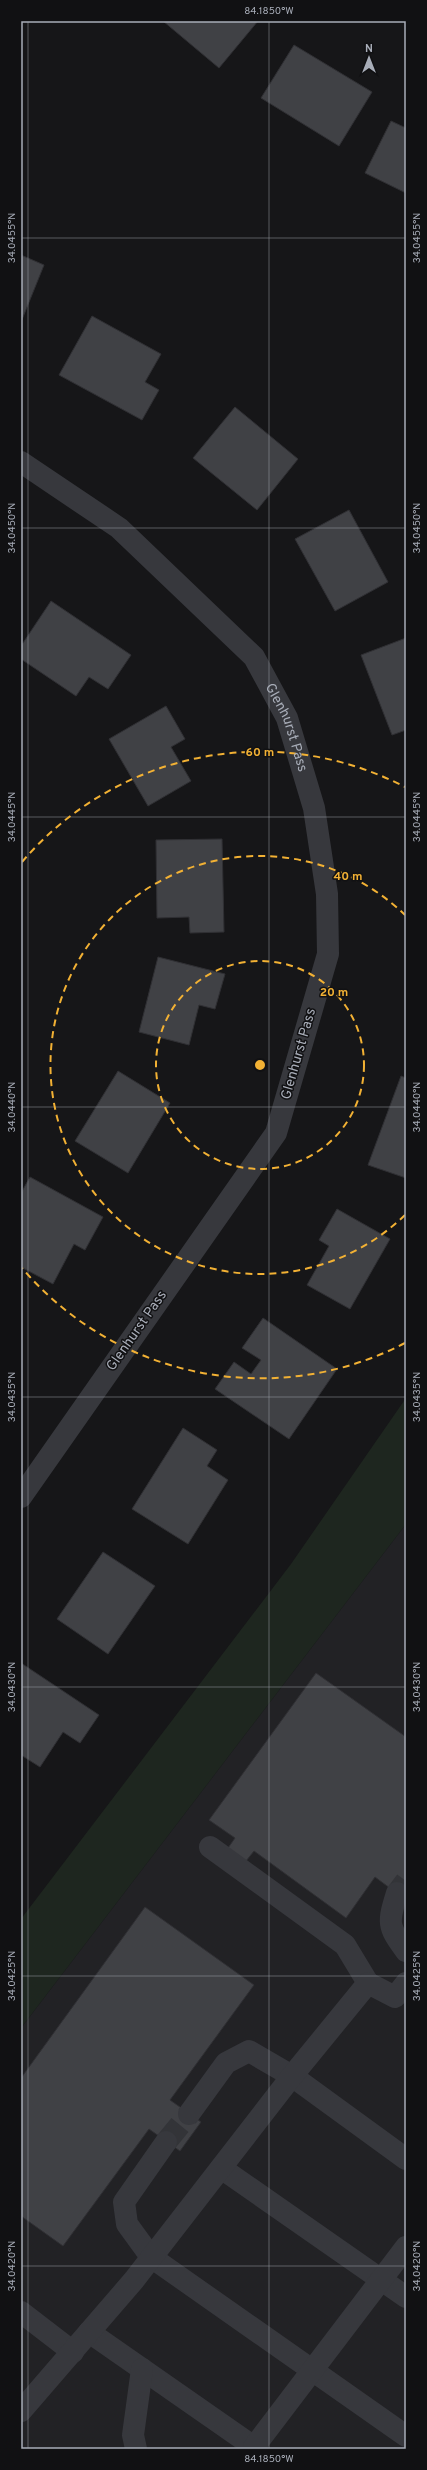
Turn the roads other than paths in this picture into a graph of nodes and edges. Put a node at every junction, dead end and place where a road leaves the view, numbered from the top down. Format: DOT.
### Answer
graph roads {
  1 [pos="21,462"];
  2 [pos="21,1497"];
  3 [pos="210,1847"];
  4 [pos="397,1893"];
  5 [pos="406,1951"];
  6 [pos="368,1983"];
  7 [pos="402,1995"];
  8 [pos="292,2076"];
  9 [pos="189,2114"];
  10 [pos="166,2142"];
  11 [pos="406,2159"];
  12 [pos="221,2168"];
  13 [pos="406,2247"];
  14 [pos="151,2257"];
  15 [pos="381,2280"];
  16 [pos="406,2297"];
  17 [pos="21,2312"];
  18 [pos="90,2332"];
  19 [pos="73,2352"];
  20 [pos="142,2369"];
  21 [pos="312,2370"];
  22 [pos="21,2411"];
  23 [pos="406,2436"];
  24 [pos="256,2448"];
  25 [pos="136,2449"];
  1 -- 2 [label="street, Glenhurst Pass"];
  3 -- 6 [label="street"];
  4 -- 5 [label="street"];
  6 -- 7 [label="street"];
  6 -- 8 [label="street"];
  8 -- 9 [label="street"];
  8 -- 11 [label="street"];
  8 -- 12 [label="street"];
  10 -- 14 [label="street"];
  12 -- 14 [label="street"];
  12 -- 15 [label="street"];
  13 -- 15 [label="street"];
  14 -- 18 [label="street"];
  14 -- 21 [label="street"];
  15 -- 16 [label="street"];
  15 -- 21 [label="street"];
  17 -- 19 [label="street"];
  18 -- 19 [label="street"];
  18 -- 20 [label="street"];
  19 -- 22 [label="street"];
  20 -- 24 [label="street"];
  20 -- 25 [label="street"];
  21 -- 23 [label="street"];
  21 -- 24 [label="street"];
}
